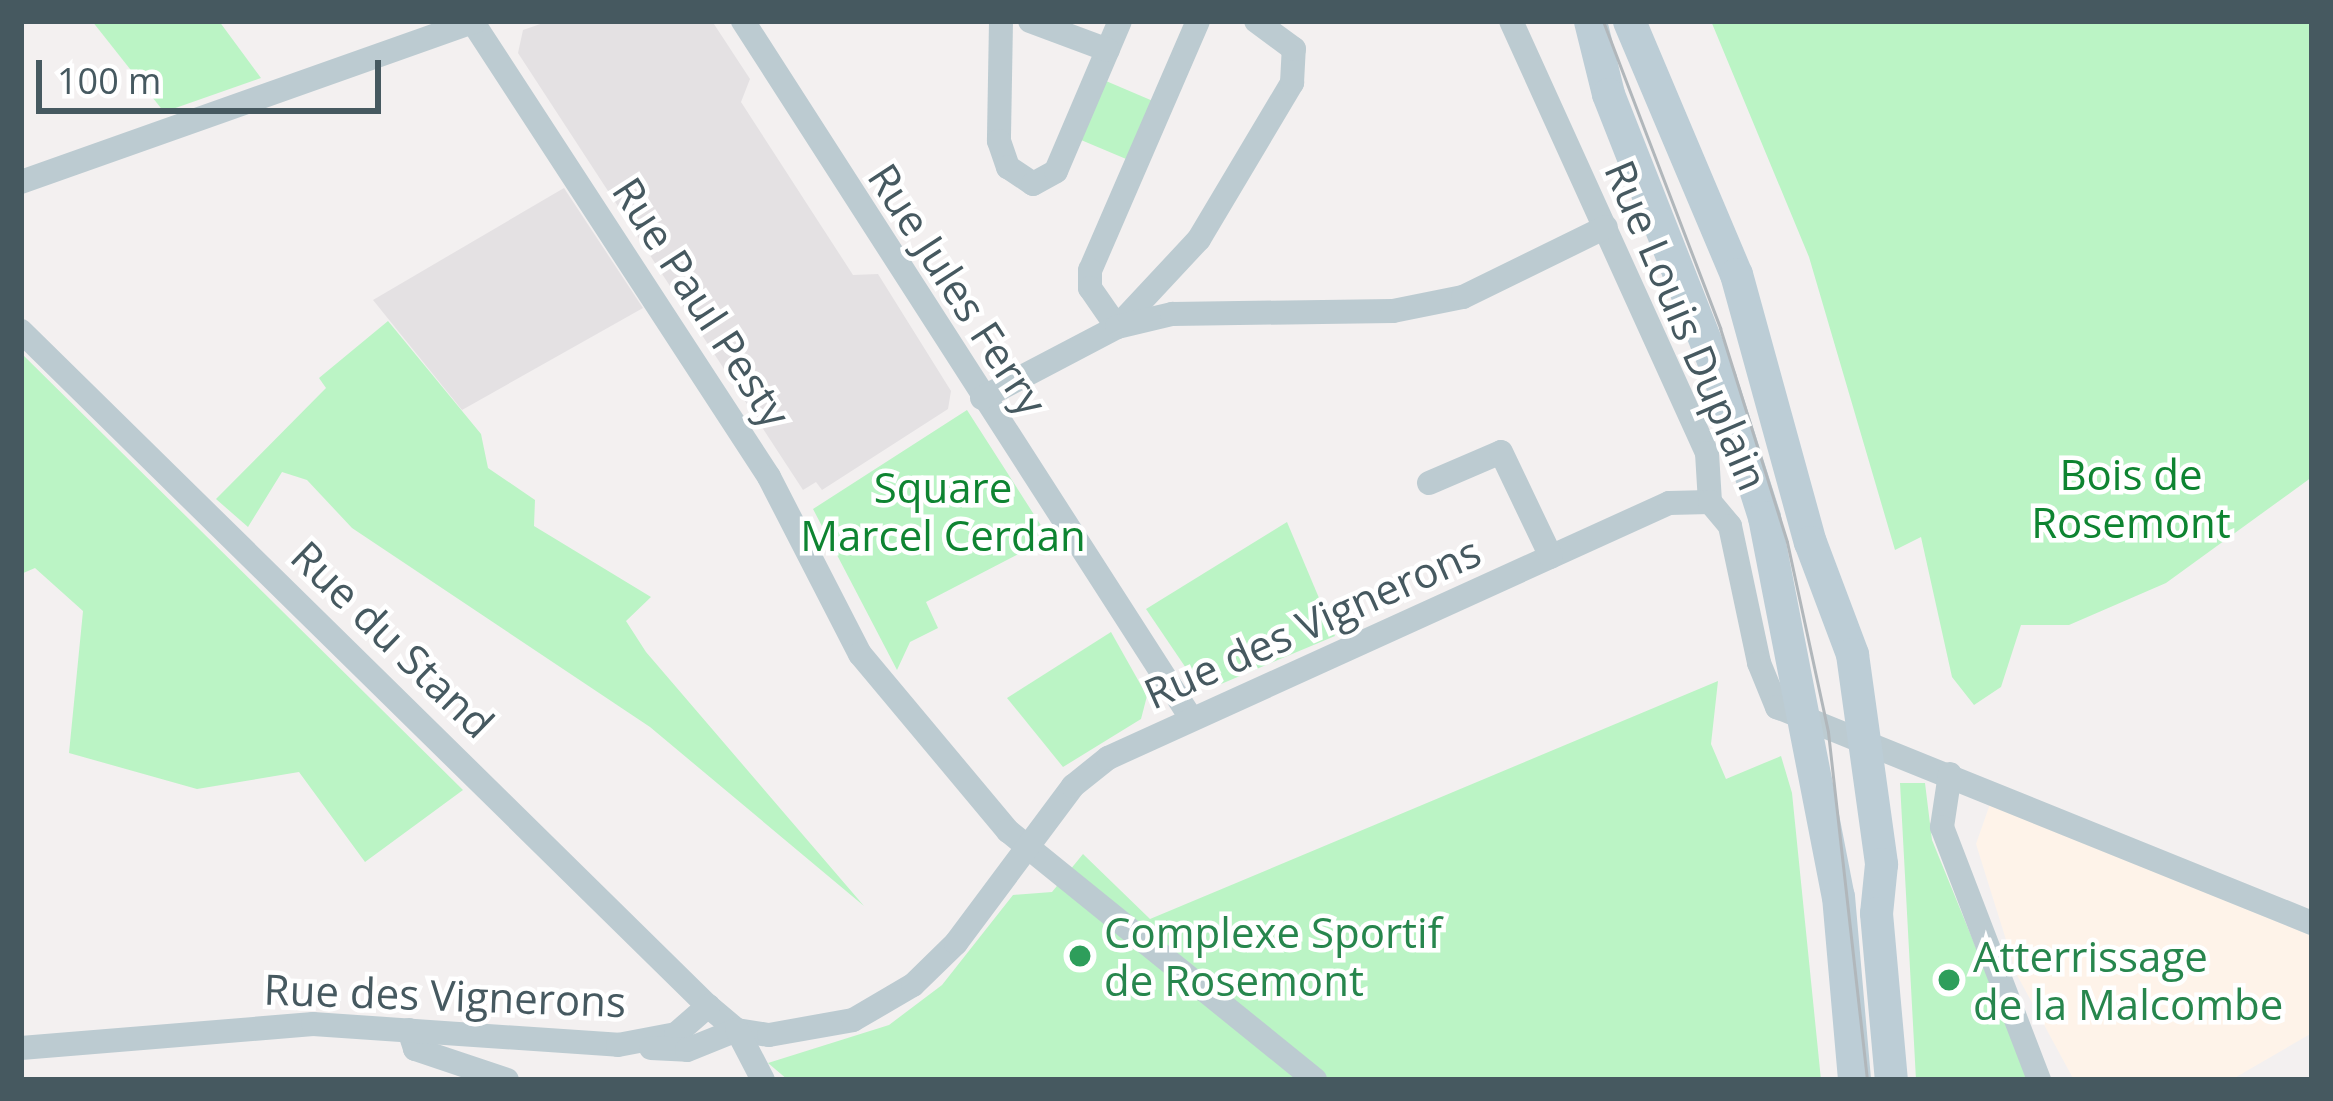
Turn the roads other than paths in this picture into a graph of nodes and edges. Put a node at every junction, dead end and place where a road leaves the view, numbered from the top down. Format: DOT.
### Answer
graph roads {
  1 [pos="474,21"];
  2 [pos="743,21"];
  3 [pos="1001,21"];
  4 [pos="1030,21"];
  5 [pos="1120,21"];
  6 [pos="1198,21"];
  7 [pos="1256,21"];
  8 [pos="1511,21"];
  9 [pos="1590,21"];
  10 [pos="1629,21"];
  11 [pos="1108,50"];
  12 [pos="21,182"];
  13 [pos="1606,227"];
  14 [pos="1117,326"];
  15 [pos="21,331"];
  16 [pos="982,398"];
  17 [pos="1429,483"];
  18 [pos="1710,502"];
  19 [pos="1551,557"];
  20 [pos="1191,718"];
  21 [pos="1804,722"];
  22 [pos="1866,745"];
  23 [pos="1950,774"];
  24 [pos="1025,848"];
  25 [pos="2312,923"];
  26 [pos="707,1006"];
  27 [pos="410,1030"];
  28 [pos="737,1030"];
  29 [pos="618,1045"];
  30 [pos="21,1048"];
  31 [pos="508,1080"];
  32 [pos="763,1080"];
  33 [pos="1315,1080"];
  34 [pos="1854,1080"];
  35 [pos="1891,1080"];
  36 [pos="2039,1080"];
  1 -- 12 [label="street"];
  1 -- 24 [label="street, Rue Paul Pesty"];
  2 -- 16 [label="street, Rue Jules Ferry"];
  3 -- 11 [label="street"];
  4 -- 11 [label="street"];
  5 -- 11 [label="street"];
  6 -- 14 [label="street"];
  7 -- 14 [label="street"];
  8 -- 13 [label="street, Rue Louis Duplain"];
  9 -- 21 [label="main road"];
  10 -- 22 [label="main road"];
  13 -- 14 [label="street"];
  13 -- 18 [label="street, Rue Louis Duplain"];
  14 -- 16 [label="street"];
  15 -- 26 [label="street, Rue du Stand"];
  16 -- 20 [label="street, Rue Jules Ferry"];
  17 -- 19 [label="street, Rue des Vignerons"];
  18 -- 19 [label="street, Rue des Vignerons"];
  18 -- 21 [label="street, Rue Louis Duplain"];
  19 -- 20 [label="street, Rue des Vignerons"];
  20 -- 24 [label="street, Rue des Vignerons"];
  21 -- 22 [label="street"];
  21 -- 34 [label="main road"];
  22 -- 23 [label="street"];
  22 -- 35 [label="main road"];
  23 -- 25 [label="street"];
  23 -- 36 [label="street"];
  24 -- 28 [label="street, Rue des Vignerons"];
  24 -- 33 [label="street, Rue Paul Pesty"];
  26 -- 28 [label="street"];
  26 -- 29 [label="street, Rue des Vignerons"];
  27 -- 29 [label="street, Rue des Vignerons"];
  27 -- 30 [label="street, Rue des Vignerons"];
  27 -- 31 [label="street"];
  28 -- 29 [label="street"];
  28 -- 32 [label="street"];
}
